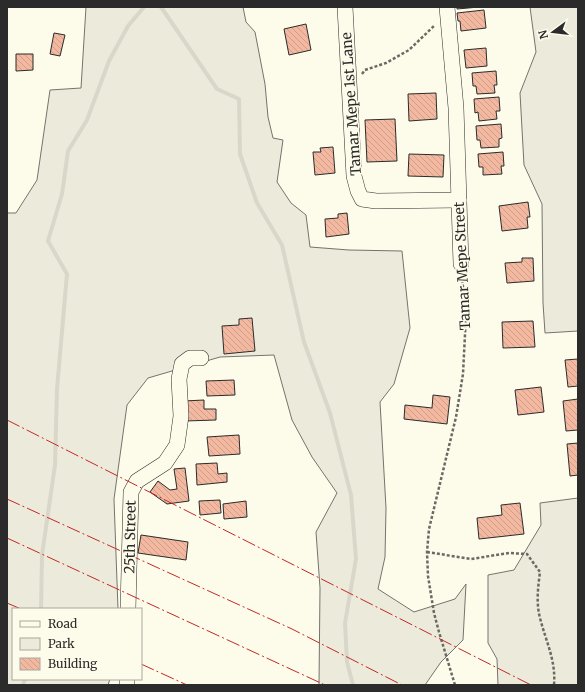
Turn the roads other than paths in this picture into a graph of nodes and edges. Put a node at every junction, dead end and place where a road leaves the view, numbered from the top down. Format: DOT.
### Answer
graph roads {
  1 [pos="345,7"];
  2 [pos="447,10"];
  3 [pos="458,200"];
  4 [pos="460,264"];
  5 [pos="201,358"];
  6 [pos="128,608"];
  1 -- 3 [label="street, Tamar Mepe 1st Lane"];
  2 -- 3 [label="street, Tamar Mepe Street"];
  3 -- 4 [label="street, Tamar Mepe Street"];
  5 -- 6 [label="street, 25th Street"];
}
